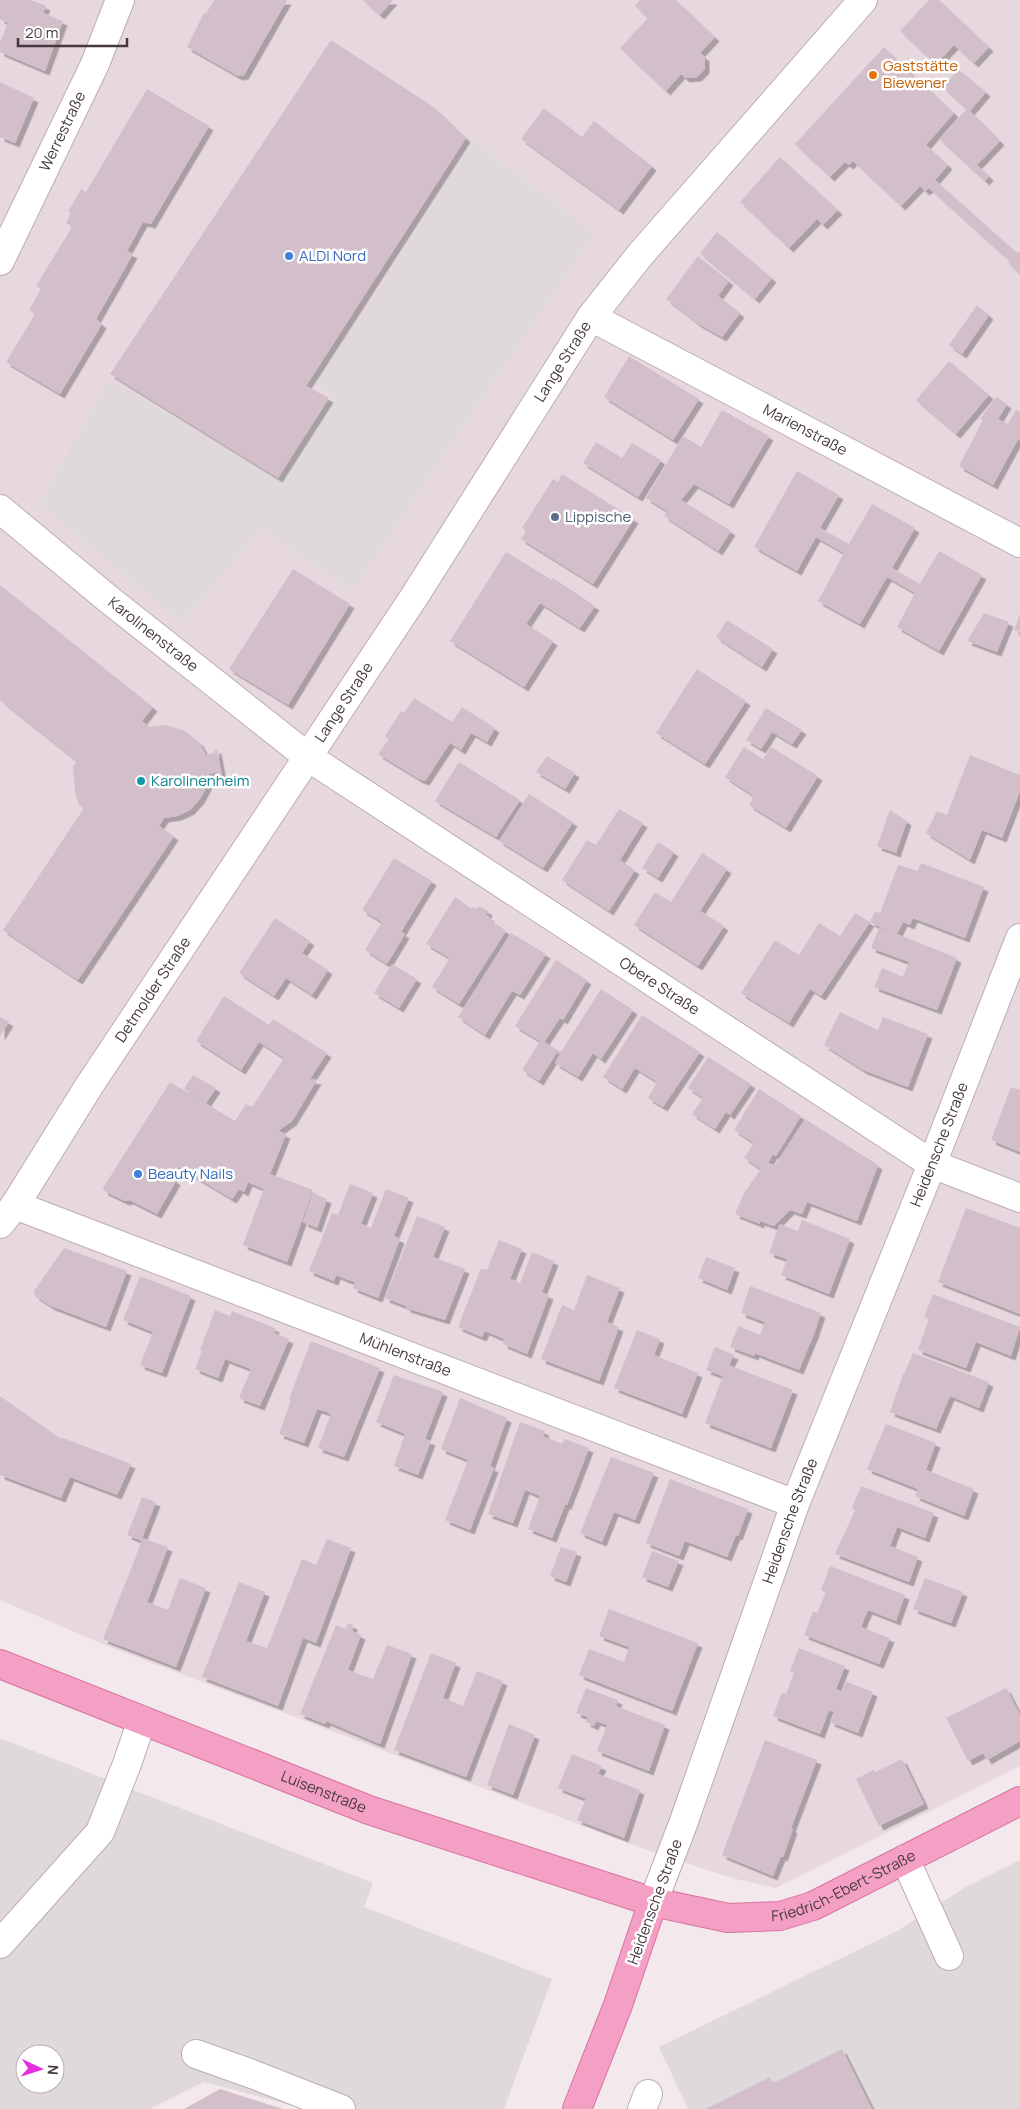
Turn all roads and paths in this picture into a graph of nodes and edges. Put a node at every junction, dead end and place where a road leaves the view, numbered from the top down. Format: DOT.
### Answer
graph roads {
  1 [pos="120,0"];
  2 [pos="863,0"];
  3 [pos="0,261"];
  4 [pos="592,318"];
  5 [pos="0,509"];
  6 [pos="1020,543"];
  7 [pos="308,756"];
  8 [pos="1020,938"];
  9 [pos="932,1164"];
  10 [pos="1020,1198"];
  11 [pos="7,1215"];
  12 [pos="795,1504"];
  13 [pos="0,1664"];
  14 [pos="142,1720"];
  15 [pos="1020,1801"];
  16 [pos="905,1859"];
  17 [pos="654,1902"];
  18 [pos="0,1944"];
  19 [pos="949,1956"];
  20 [pos="196,2054"];
  21 [pos="341,2109"];
  22 [pos="577,2109"];
  1 -- 3 [label="street, Werrestraße"];
  2 -- 4 [label="street, Lange Straße"];
  4 -- 6 [label="street, Marienstraße"];
  4 -- 7 [label="street, Lange Straße"];
  5 -- 7 [label="street, Karolinenstraße"];
  7 -- 9 [label="street, Obere Straße"];
  7 -- 11 [label="street, Detmolder Straße"];
  8 -- 9 [label="street, Heidensche Straße"];
  9 -- 10 [label="street, Obere Straße"];
  9 -- 12 [label="street, Heidensche Straße"];
  11 -- 12 [label="street, Mühlenstraße"];
  12 -- 17 [label="street, Heidensche Straße"];
  13 -- 14 [label="main road, Luisenstraße"];
  14 -- 17 [label="main road, Luisenstraße"];
  14 -- 18 [label="street"];
  15 -- 16 [label="main road, Friedrich-Ebert-Straße"];
  16 -- 17 [label="main road, Friedrich-Ebert-Straße"];
  16 -- 19 [label="street"];
  17 -- 22 [label="main road, Heidensche Straße"];
  20 -- 21 [label="street"];
}
